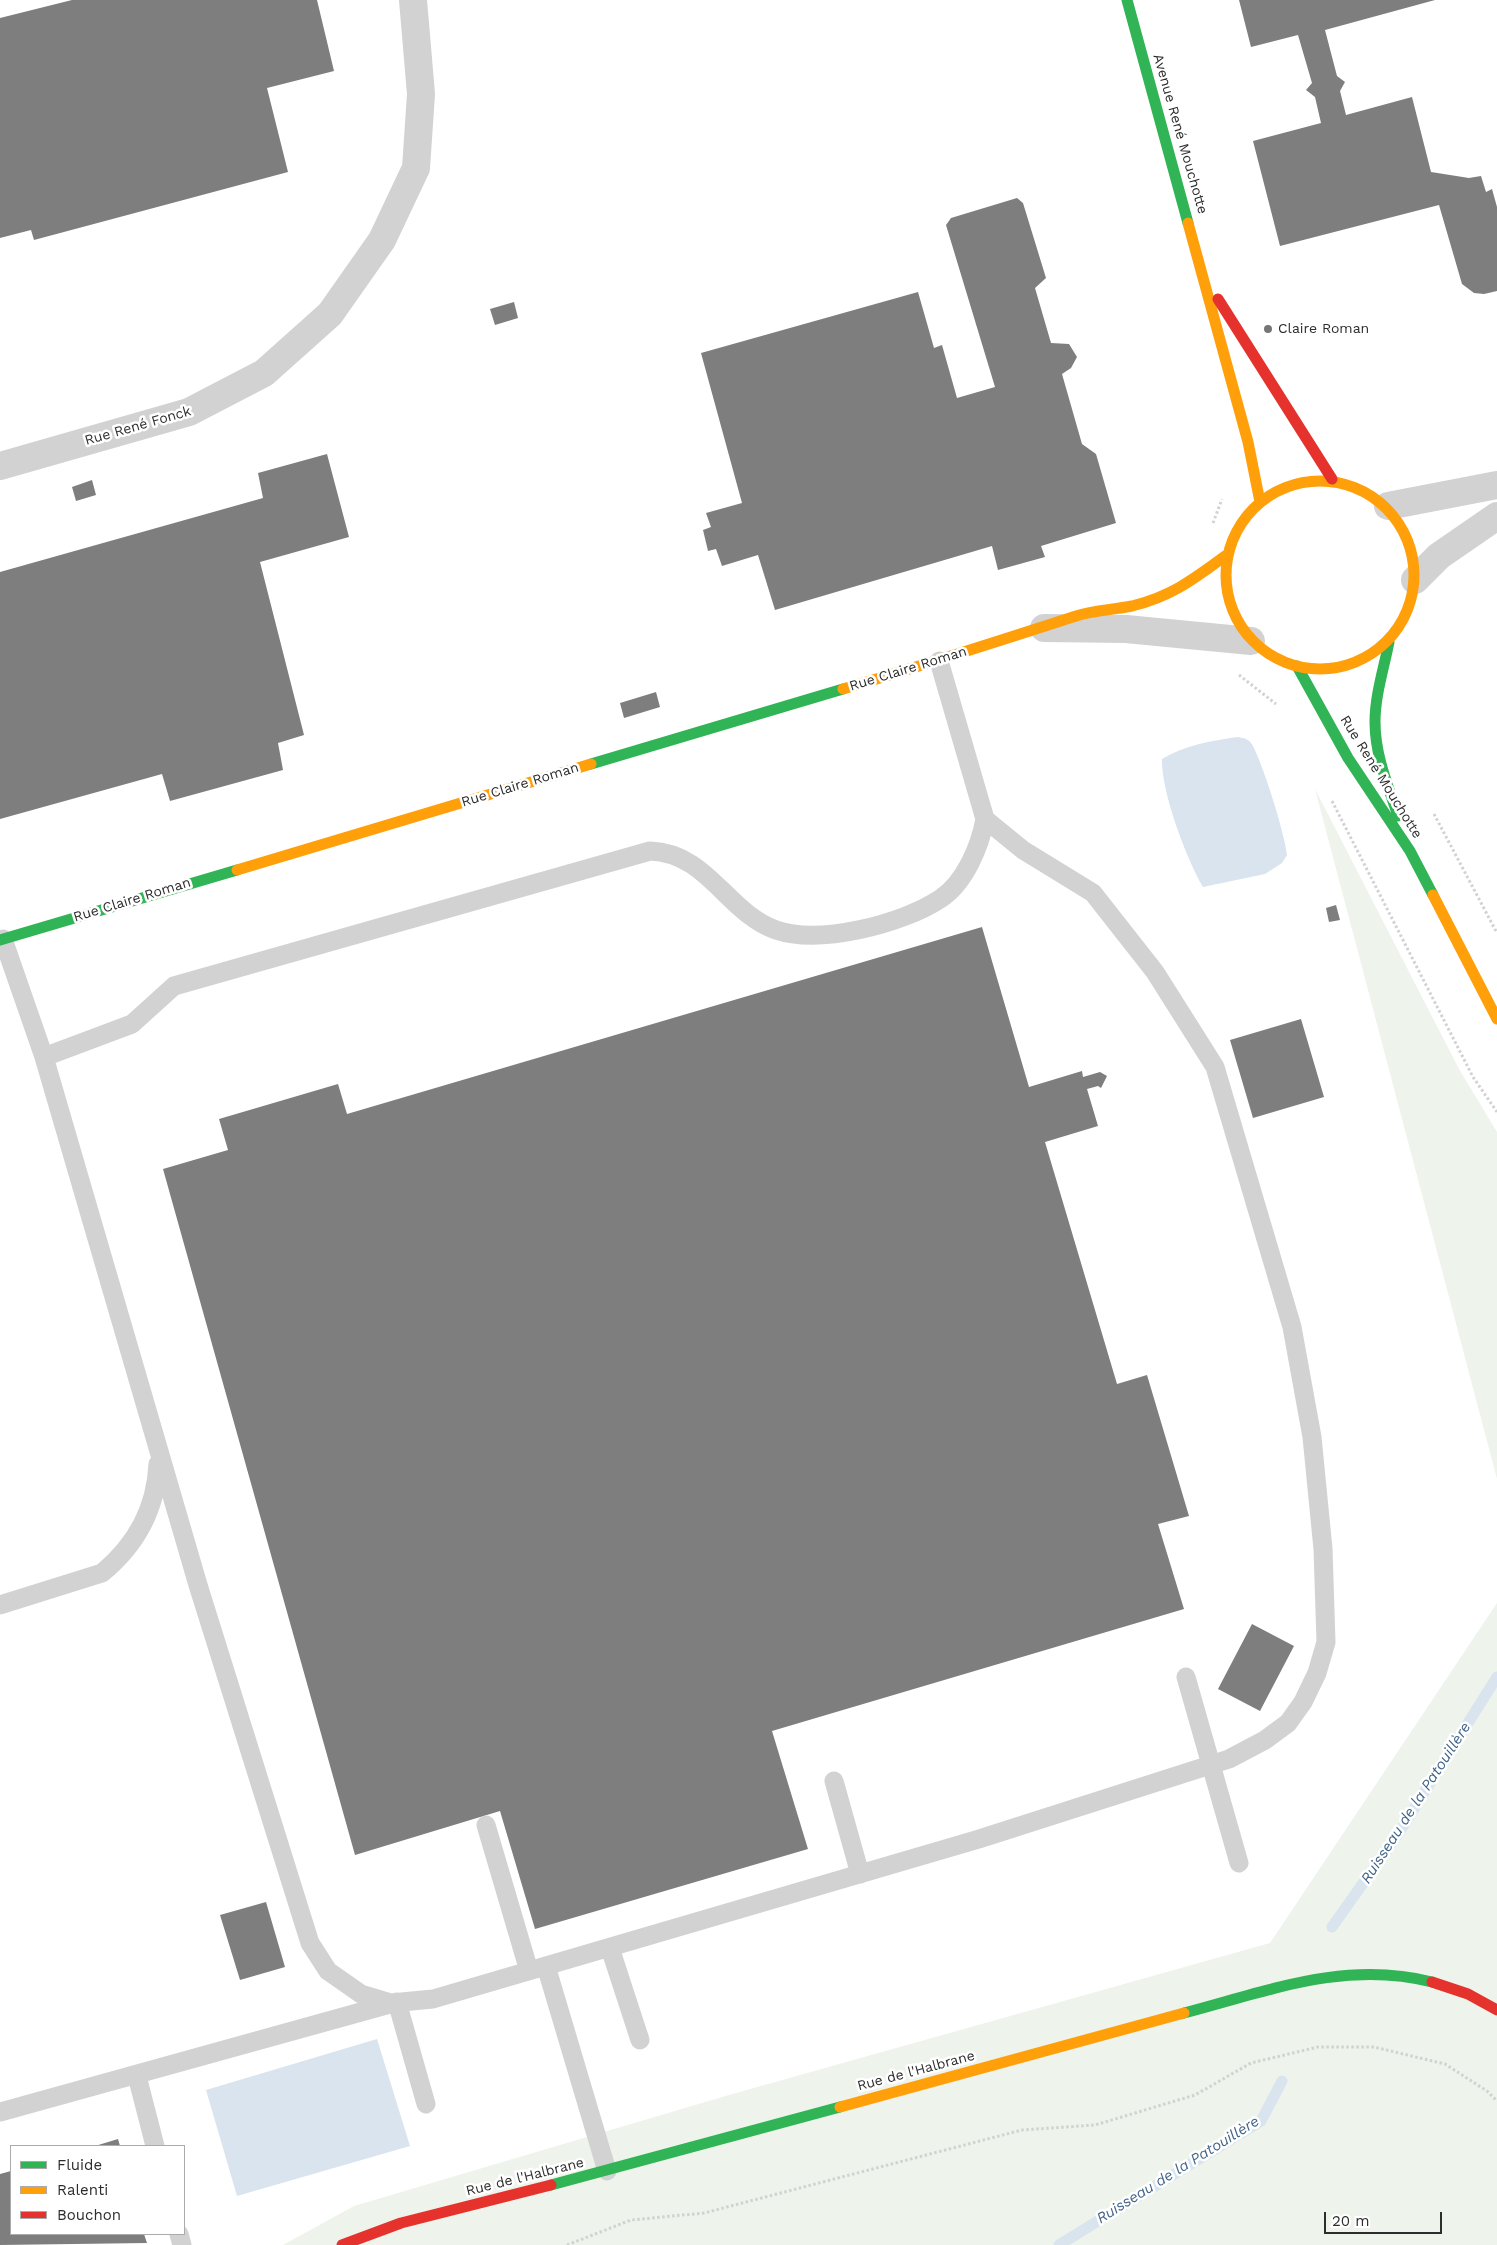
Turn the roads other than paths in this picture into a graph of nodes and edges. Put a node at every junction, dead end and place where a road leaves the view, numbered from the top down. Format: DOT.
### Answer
graph roads {
  1 [pos="413,0"];
  2 [pos="1126,0"];
  3 [pos="1204,277"];
  4 [pos="0,466"];
  5 [pos="1332,479"];
  6 [pos="1497,485"];
  7 [pos="1260,502"];
  8 [pos="1388,506"];
  9 [pos="1497,516"];
  10 [pos="1228,554"];
  11 [pos="1414,580"];
  12 [pos="1040,628"];
  13 [pos="1251,641"];
  14 [pos="1389,642"];
  15 [pos="939,661"];
  16 [pos="1297,666"];
  17 [pos="985,819"];
  18 [pos="1410,851"];
  19 [pos="2,939"];
  20 [pos="1497,1019"];
  21 [pos="44,1057"];
  22 [pos="159,1451"];
  23 [pos="0,1605"];
  24 [pos="1186,1677"];
  25 [pos="1211,1764"];
  26 [pos="834,1781"];
  27 [pos="486,1825"];
  28 [pos="1239,1862"];
  29 [pos="860,1874"];
  30 [pos="610,1948"];
  31 [pos="537,1969"];
  32 [pos="397,2002"];
  33 [pos="1497,2010"];
  34 [pos="640,2040"];
  35 [pos="137,2076"];
  36 [pos="426,2104"];
  37 [pos="0,2112"];
  38 [pos="155,2145"];
  39 [pos="607,2171"];
  40 [pos="342,2245"];
  1 -- 4 [label="street, Rue René Fonck"];
  2 -- 3 [label="street, Avenue René Mouchotte"];
  3 -- 5 [label="street, Avenue René Mouchotte"];
  3 -- 7 [label="street, Avenue René Mouchotte"];
  5 -- 7 [label="street"];
  5 -- 8 [label="street"];
  6 -- 8 [label="street"];
  7 -- 10 [label="street"];
  8 -- 11 [label="street"];
  9 -- 11 [label="street"];
  10 -- 12 [label="street, Rue Claire Roman"];
  10 -- 13 [label="street"];
  11 -- 14 [label="street"];
  12 -- 13 [label="street, Rue Claire Roman"];
  12 -- 15 [label="street, Rue Claire Roman"];
  13 -- 16 [label="street"];
  14 -- 16 [label="street"];
  14 -- 18 [label="street, Rue René Mouchotte"];
  15 -- 17 [label="lane"];
  15 -- 19 [label="street, Rue Claire Roman"];
  16 -- 18 [label="street, Rue René Mouchotte"];
  17 -- 21 [label="lane"];
  17 -- 25 [label="lane"];
  18 -- 20 [label="street, Rue René Mouchotte"];
  19 -- 21 [label="lane"];
  21 -- 22 [label="lane"];
  22 -- 23 [label="lane"];
  22 -- 32 [label="lane"];
  24 -- 25 [label="lane"];
  25 -- 28 [label="lane"];
  25 -- 29 [label="lane"];
  26 -- 29 [label="lane"];
  27 -- 31 [label="lane"];
  29 -- 30 [label="lane"];
  30 -- 31 [label="lane"];
  30 -- 34 [label="lane"];
  31 -- 32 [label="lane"];
  31 -- 39 [label="lane"];
  32 -- 35 [label="lane"];
  32 -- 36 [label="lane"];
  33 -- 39 [label="street, Rue de l'Halbrane"];
  35 -- 37 [label="lane"];
  35 -- 38 [label="lane"];
  39 -- 40 [label="street, Rue de l'Halbrane"];
}
